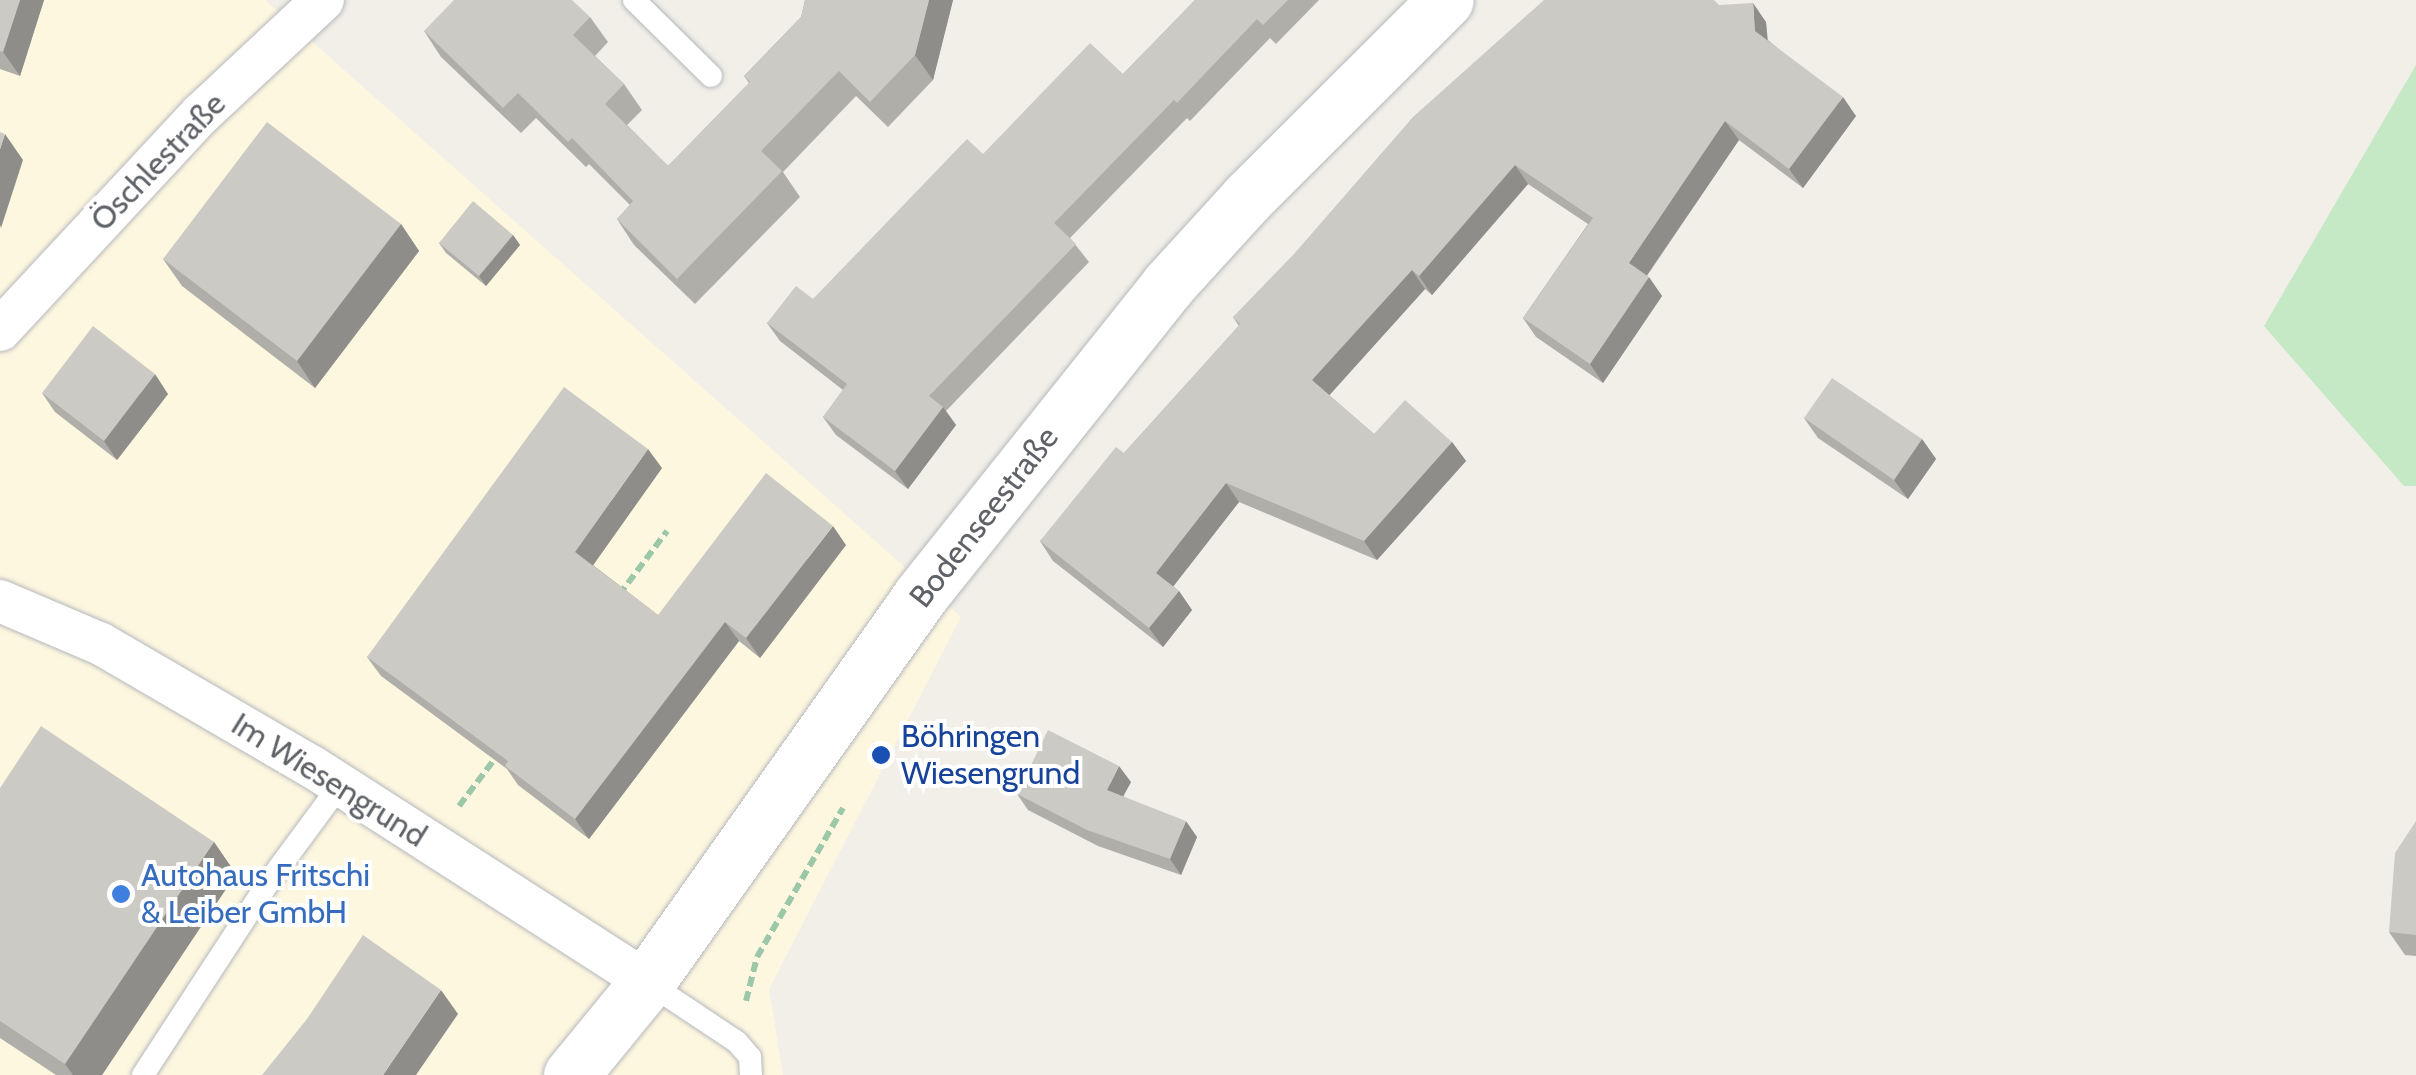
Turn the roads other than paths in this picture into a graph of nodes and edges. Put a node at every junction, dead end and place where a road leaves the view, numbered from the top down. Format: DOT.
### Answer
graph roads {
  1 [pos="323,0"];
  2 [pos="634,0"];
  3 [pos="1446,0"];
  4 [pos="711,76"];
  5 [pos="0,330"];
  6 [pos="0,601"];
  7 [pos="340,785"];
  8 [pos="647,982"];
  9 [pos="143,1075"];
  10 [pos="571,1075"];
  11 [pos="752,1075"];
  1 -- 5 [label="street, Öschlestraße"];
  2 -- 4 [label="lane"];
  3 -- 8 [label="street, Bodenseestraße"];
  6 -- 7 [label="street, Im Wiesengrund"];
  7 -- 8 [label="street, Im Wiesengrund"];
  7 -- 9 [label="lane"];
  8 -- 10 [label="street, Bodenseestraße"];
  8 -- 11 [label="lane"];
}
